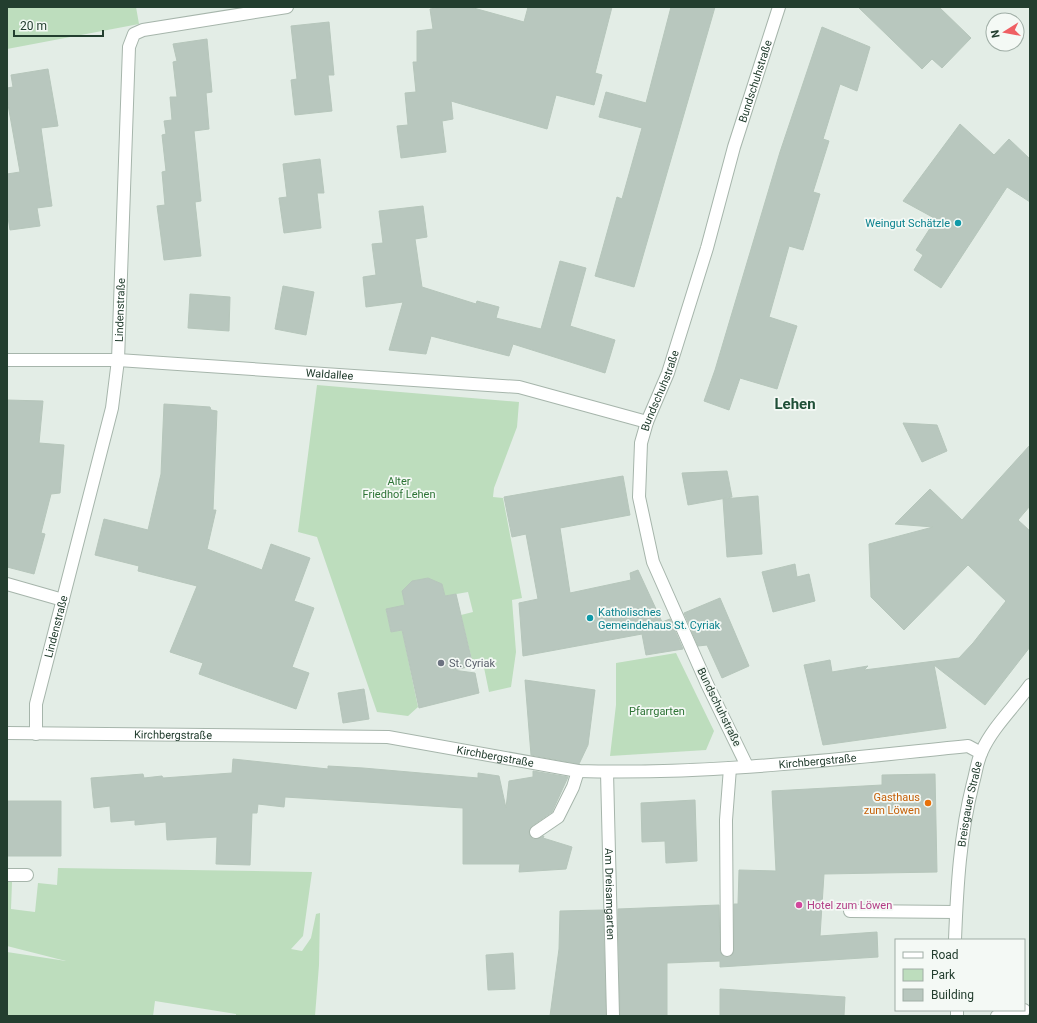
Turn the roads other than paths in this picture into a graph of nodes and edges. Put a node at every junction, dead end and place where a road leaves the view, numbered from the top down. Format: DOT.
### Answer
graph roads {
  1 [pos="288,7"];
  2 [pos="779,7"];
  3 [pos="7,360"];
  4 [pos="118,360"];
  5 [pos="647,422"];
  6 [pos="7,584"];
  7 [pos="63,600"];
  8 [pos="1030,685"];
  9 [pos="7,734"];
  10 [pos="36,734"];
  11 [pos="981,753"];
  12 [pos="747,766"];
  13 [pos="730,768"];
  14 [pos="578,771"];
  15 [pos="607,772"];
  16 [pos="536,832"];
  17 [pos="7,874"];
  18 [pos="27,875"];
  19 [pos="850,911"];
  20 [pos="956,912"];
  21 [pos="955,939"];
  22 [pos="727,950"];
  23 [pos="1019,1011"];
  24 [pos="613,1016"];
  25 [pos="996,1016"];
  1 -- 4 [label="street, Lindenstraße"];
  2 -- 5 [label="street, Bundschuhstraße"];
  3 -- 4 [label="street, Waldallee"];
  4 -- 5 [label="street, Waldallee"];
  4 -- 7 [label="street, Lindenstraße"];
  5 -- 12 [label="street, Bundschuhstraße"];
  6 -- 7 [label="street"];
  7 -- 10 [label="street, Lindenstraße"];
  8 -- 11 [label="street, Breisgauer Straße"];
  9 -- 10 [label="street, Kirchbergstraße"];
  10 -- 14 [label="street, Kirchbergstraße"];
  11 -- 12 [label="street, Kirchbergstraße"];
  11 -- 20 [label="street, Breisgauer Straße"];
  12 -- 13 [label="street, Kirchbergstraße"];
  13 -- 15 [label="street, Kirchbergstraße"];
  13 -- 22 [label="street"];
  14 -- 15 [label="street, Kirchbergstraße"];
  14 -- 16 [label="street"];
  15 -- 24 [label="street, Am Dreisamgarten"];
  17 -- 18 [label="street"];
  19 -- 20 [label="street"];
  20 -- 21 [label="street, Breisgauer Straße"];
  23 -- 25 [label="street"];
}
